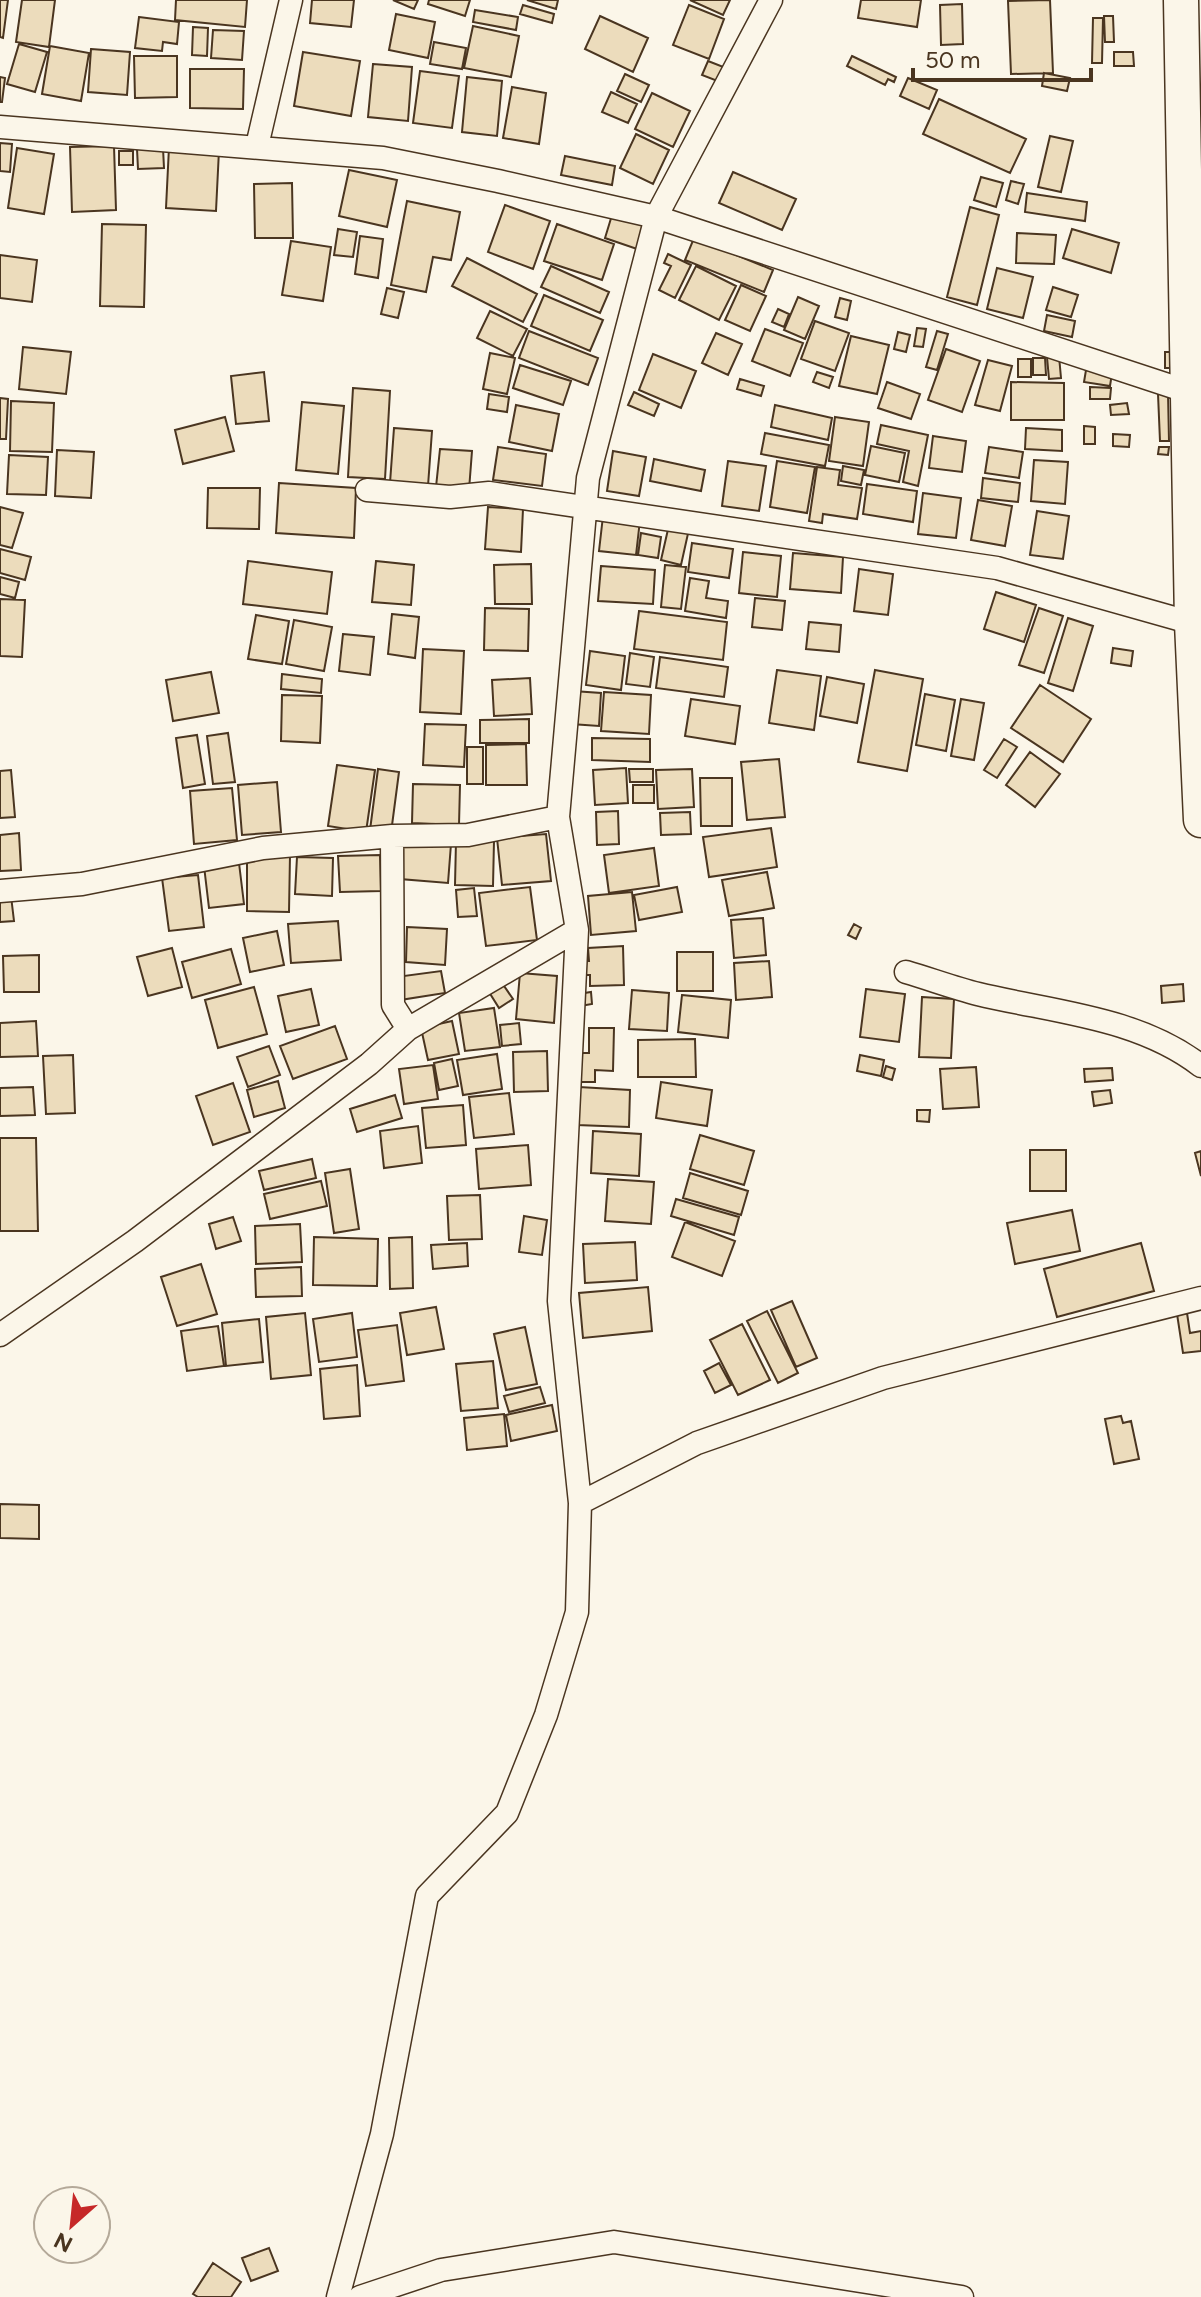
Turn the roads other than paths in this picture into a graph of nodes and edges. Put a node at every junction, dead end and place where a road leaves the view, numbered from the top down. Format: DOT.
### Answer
graph roads {
  1 [pos="291,0"];
  2 [pos="771,0"];
  3 [pos="1181,0"];
  4 [pos="0,127"];
  5 [pos="257,146"];
  6 [pos="1193,202"];
  7 [pos="656,217"];
  8 [pos="1189,392"];
  9 [pos="367,490"];
  10 [pos="585,506"];
  11 [pos="1197,620"];
  12 [pos="558,817"];
  13 [pos="1201,820"];
  14 [pos="392,836"];
  15 [pos="0,891"];
  16 [pos="577,930"];
  17 [pos="906,972"];
  18 [pos="408,1029"];
  19 [pos="1201,1066"];
  20 [pos="1201,1298"];
  21 [pos="0,1335"];
  22 [pos="580,1503"];
  23 [pos="338,2297"];
  24 [pos="360,2297"];
  25 [pos="962,2297"];
  1 -- 5 [label="street"];
  2 -- 7 [label="street"];
  3 -- 6 [label="main road"];
  4 -- 5 [label="street"];
  5 -- 7 [label="street"];
  6 -- 8 [label="main road"];
  7 -- 8 [label="street"];
  7 -- 10 [label="street"];
  8 -- 11 [label="main road"];
  9 -- 10 [label="street"];
  10 -- 11 [label="street"];
  10 -- 12 [label="street"];
  11 -- 13 [label="main road"];
  12 -- 14 [label="street"];
  12 -- 16 [label="street"];
  14 -- 15 [label="street"];
  14 -- 18 [label="street"];
  16 -- 18 [label="street"];
  16 -- 22 [label="street"];
  17 -- 19 [label="street"];
  18 -- 21 [label="street"];
  20 -- 22 [label="street"];
  22 -- 23 [label="street"];
  24 -- 25 [label="street"];
}
